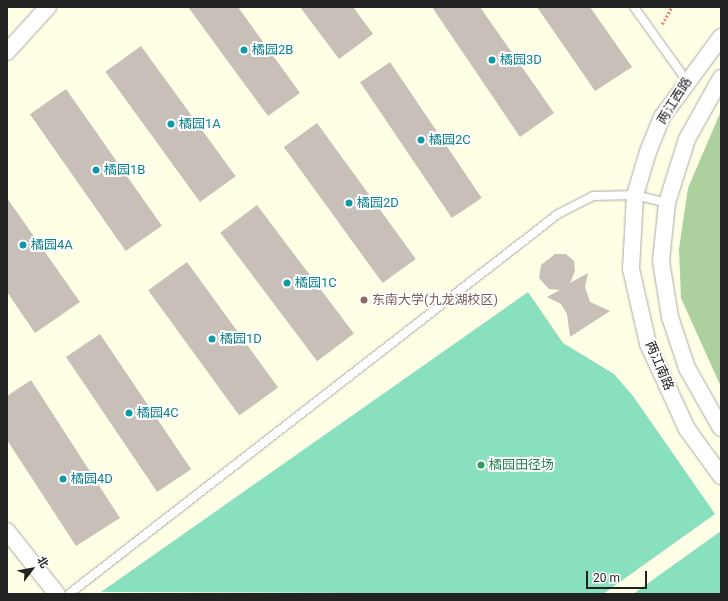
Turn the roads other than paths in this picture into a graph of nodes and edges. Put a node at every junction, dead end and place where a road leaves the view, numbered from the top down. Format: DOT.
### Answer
graph roads {
  1 [pos="48,7"];
  2 [pos="634,7"];
  3 [pos="721,38"];
  4 [pos="7,52"];
  5 [pos="721,78"];
  6 [pos="687,81"];
  7 [pos="635,195"];
  8 [pos="667,204"];
  9 [pos="721,428"];
  10 [pos="721,476"];
  11 [pos="7,531"];
  12 [pos="57,594"];
  13 [pos="69,594"];
  1 -- 4 [label="street"];
  2 -- 6 [label="lane"];
  3 -- 6 [label="street, 两江西路"];
  5 -- 8 [label="street"];
  6 -- 7 [label="street, 两江西路"];
  7 -- 8 [label="lane"];
  7 -- 10 [label="street, 两江南路"];
  7 -- 13 [label="lane"];
  8 -- 9 [label="street, 两江南路"];
  11 -- 12 [label="street"];
}
